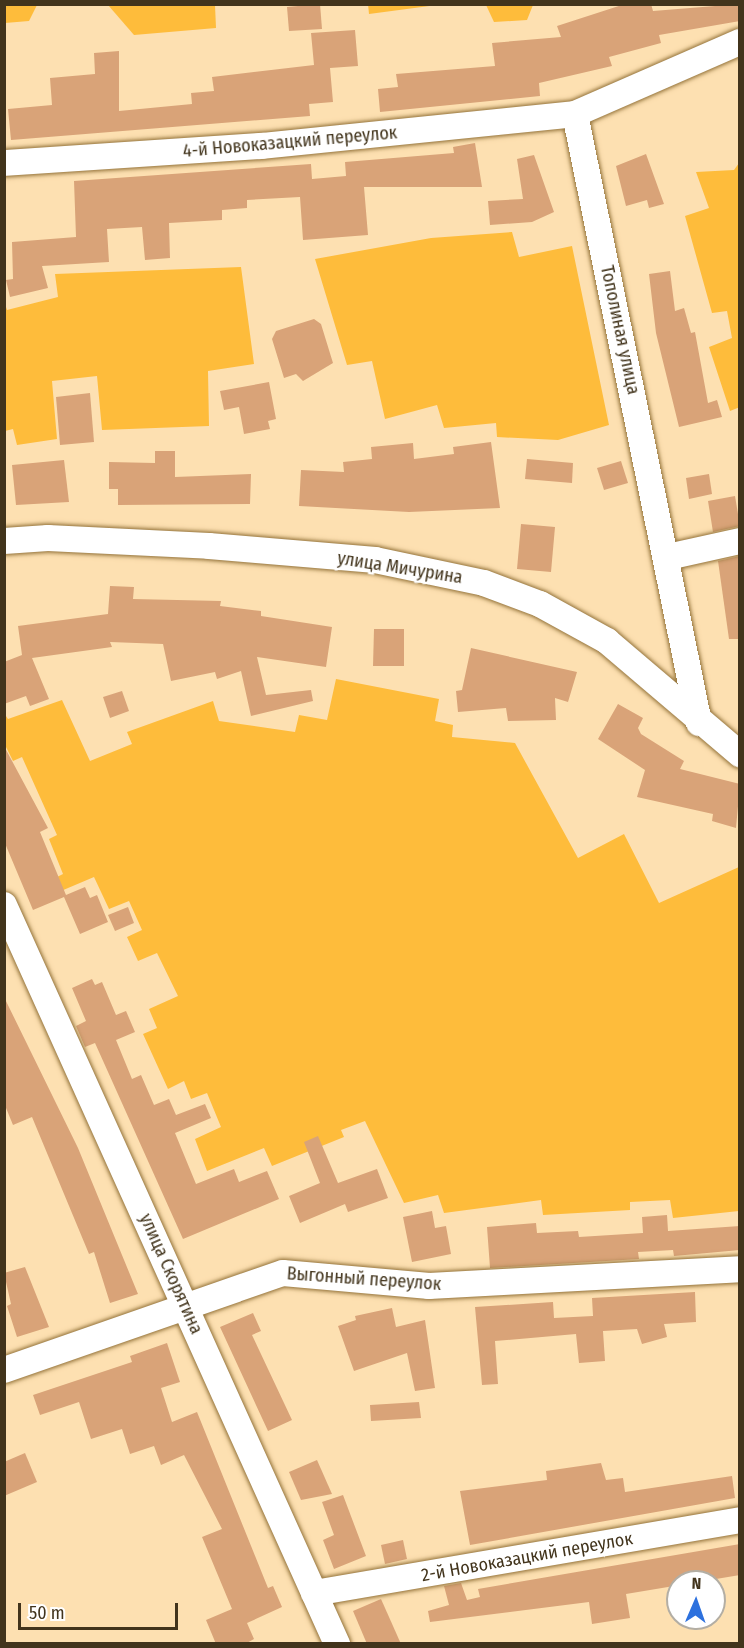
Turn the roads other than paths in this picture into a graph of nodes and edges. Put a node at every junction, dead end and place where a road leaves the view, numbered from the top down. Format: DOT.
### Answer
graph roads {
  1 [pos="740,42"];
  2 [pos="575,114"];
  3 [pos="4,163"];
  4 [pos="4,541"];
  5 [pos="740,542"];
  6 [pos="668,556"];
  7 [pos="699,723"];
  8 [pos="740,754"];
  9 [pos="4,905"];
  10 [pos="740,1269"];
  11 [pos="185,1304"];
  12 [pos="4,1370"];
  13 [pos="740,1520"];
  14 [pos="314,1593"];
  15 [pos="337,1644"];
  1 -- 2 [label="street"];
  2 -- 3 [label="street, 4-й Новоказацкий переулок"];
  2 -- 6 [label="street, Тополиная улица"];
  4 -- 7 [label="street, улица Мичурина"];
  5 -- 6 [label="street"];
  6 -- 7 [label="street, Тополиная улица"];
  7 -- 8 [label="street, улица Мичурина"];
  9 -- 11 [label="street, улица Скорятина"];
  10 -- 11 [label="street, Выгонный переулок"];
  11 -- 12 [label="street, Выгонный переулок"];
  11 -- 14 [label="street, улица Скорятина"];
  13 -- 14 [label="street, 2-й Новоказацкий переулок"];
  14 -- 15 [label="street, улица Скорятина"];
}
